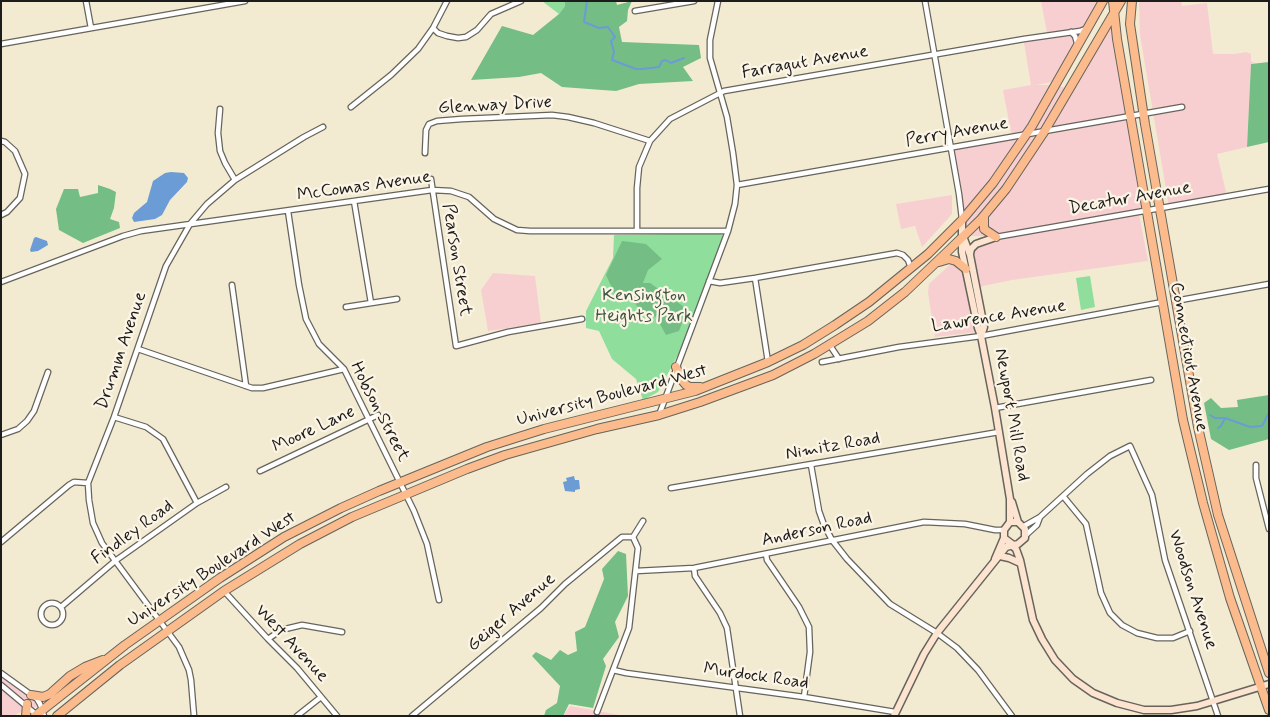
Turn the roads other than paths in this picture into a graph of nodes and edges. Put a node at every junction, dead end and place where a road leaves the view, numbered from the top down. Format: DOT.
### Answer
graph roads {
  1 [pos="86,1"];
  2 [pos="245,1"];
  3 [pos="447,1"];
  4 [pos="521,1"];
  5 [pos="649,1"];
  6 [pos="694,1"];
  7 [pos="718,1"];
  8 [pos="925,1"];
  9 [pos="1103,1"];
  10 [pos="1113,1"];
  11 [pos="1121,1"];
  12 [pos="1132,1"];
  13 [pos="650,8"];
  14 [pos="635,11"];
  15 [pos="1114,14"];
  16 [pos="91,28"];
  17 [pos="433,28"];
  18 [pos="1088,28"];
  19 [pos="1071,32"];
  20 [pos="1,44"];
  21 [pos="1078,47"];
  22 [pos="934,55"];
  23 [pos="720,94"];
  24 [pos="351,107"];
  25 [pos="1182,107"];
  26 [pos="220,109"];
  27 [pos="1144,114"];
  28 [pos="1132,116"];
  29 [pos="323,127"];
  30 [pos="1044,132"];
  31 [pos="1025,135"];
  32 [pos="1,140"];
  33 [pos="650,141"];
  34 [pos="951,148"];
  35 [pos="425,153"];
  36 [pos="431,179"];
  37 [pos="235,180"];
  38 [pos="737,185"];
  39 [pos="1269,189"];
  40 [pos="432,190"];
  41 [pos="354,201"];
  42 [pos="1159,209"];
  43 [pos="288,211"];
  44 [pos="1146,211"];
  45 [pos="1,215"];
  46 [pos="984,216"];
  47 [pos="962,220"];
  48 [pos="190,224"];
  49 [pos="637,230"];
  50 [pos="728,231"];
  51 [pos="963,236"];
  52 [pos="996,237"];
  53 [pos="970,255"];
  54 [pos="936,262"];
  55 [pos="911,268"];
  56 [pos="966,269"];
  57 [pos="755,278"];
  58 [pos="709,281"];
  59 [pos="1,282"];
  60 [pos="1269,284"];
  61 [pos="232,285"];
  62 [pos="397,299"];
  63 [pos="1176,301"];
  64 [pos="1163,302"];
  65 [pos="370,303"];
  66 [pos="346,307"];
  67 [pos="582,318"];
  68 [pos="982,336"];
  69 [pos="830,344"];
  70 [pos="138,349"];
  71 [pos="839,358"];
  72 [pos="768,362"];
  73 [pos="822,362"];
  74 [pos="676,367"];
  75 [pos="344,369"];
  76 [pos="48,372"];
  77 [pos="1151,380"];
  78 [pos="246,386"];
  79 [pos="707,386"];
  80 [pos="664,399"];
  81 [pos="995,408"];
  82 [pos="378,415"];
  83 [pos="659,415"];
  84 [pos="114,417"];
  85 [pos="369,420"];
  86 [pos="1198,427"];
  87 [pos="1185,429"];
  88 [pos="999,432"];
  89 [pos="1,436"];
  90 [pos="811,465"];
  91 [pos="1256,465"];
  92 [pos="260,471"];
  93 [pos="399,482"];
  94 [pos="88,483"];
  95 [pos="226,487"];
  96 [pos="671,488"];
  97 [pos="405,494"];
  98 [pos="1064,496"];
  99 [pos="1010,499"];
  100 [pos="197,503"];
  101 [pos="1040,517"];
  102 [pos="644,521"];
  103 [pos="1010,522"];
  104 [pos="1021,524"];
  105 [pos="1269,529"];
  106 [pos="1004,530"];
  107 [pos="1026,536"];
  108 [pos="633,537"];
  109 [pos="832,540"];
  110 [pos="2,541"];
  111 [pos="1012,542"];
  112 [pos="766,554"];
  113 [pos="997,558"];
  114 [pos="115,561"];
  115 [pos="1020,562"];
  116 [pos="694,568"];
  117 [pos="636,571"];
  118 [pos="224,591"];
  119 [pos="439,600"];
  120 [pos="61,607"];
  121 [pos="160,622"];
  122 [pos="1190,631"];
  123 [pos="169,632"];
  124 [pos="342,632"];
  125 [pos="937,633"];
  126 [pos="268,639"];
  127 [pos="107,659"];
  128 [pos="613,670"];
  129 [pos="1,673"];
  130 [pos="1269,673"];
  131 [pos="1,684"];
  132 [pos="1265,685"];
  133 [pos="737,689"];
  134 [pos="31,694"];
  135 [pos="321,696"];
  136 [pos="804,697"];
  137 [pos="1214,701"];
  138 [pos="27,704"];
  139 [pos="1269,710"];
  140 [pos="597,712"];
  141 [pos="40,714"];
  142 [pos="894,714"];
  143 [pos="26,716"];
  144 [pos="57,716"];
  145 [pos="194,716"];
  146 [pos="298,716"];
  147 [pos="337,716"];
  148 [pos="412,716"];
  149 [pos="740,716"];
  150 [pos="1012,716"];
  151 [pos="1218,716"];
  1 -- 16 [label="street"];
  2 -- 16 [label="street"];
  3 -- 17 [label="street"];
  4 -- 17 [label="street"];
  5 -- 13 [label="street"];
  6 -- 13 [label="street"];
  7 -- 23 [label="street"];
  8 -- 22 [label="street"];
  9 -- 18 [label="main road, University Boulevard West"];
  10 -- 15 [label="main road, Connecticut Avenue"];
  11 -- 15 [label="main road, University Boulevard West"];
  12 -- 27 [label="main road, Connecticut Avenue"];
  13 -- 14 [label="street"];
  15 -- 28 [label="main road, Connecticut Avenue"];
  15 -- 30 [label="main road, University Boulevard West"];
  16 -- 20 [label="street"];
  17 -- 24 [label="street"];
  18 -- 19 [label="street, Farragut Avenue"];
  18 -- 21 [label="main road, University Boulevard West"];
  19 -- 21 [label="street"];
  19 -- 22 [label="street, Farragut Avenue"];
  21 -- 31 [label="main road, University Boulevard West"];
  22 -- 23 [label="street, Farragut Avenue"];
  22 -- 34 [label="street"];
  23 -- 33 [label="street, Farragut Avenue"];
  23 -- 38 [label="street"];
  25 -- 27 [label="street, Perry Avenue"];
  26 -- 37 [label="street"];
  27 -- 28 [label="street, Perry Avenue"];
  27 -- 42 [label="main road, Connecticut Avenue"];
  28 -- 30 [label="street, Perry Avenue"];
  28 -- 44 [label="main road, Connecticut Avenue"];
  29 -- 37 [label="street, Drumm Avenue"];
  30 -- 31 [label="street, Perry Avenue"];
  30 -- 46 [label="main road, University Boulevard West"];
  31 -- 34 [label="street, Perry Avenue"];
  31 -- 47 [label="main road, University Boulevard West"];
  32 -- 45 [label="street"];
  33 -- 35 [label="street, Glenway Drive"];
  33 -- 49 [label="street, Farragut Avenue"];
  34 -- 38 [label="street, Perry Avenue"];
  34 -- 47 [label="street"];
  36 -- 40 [label="street, Pearson Street"];
  37 -- 48 [label="street, Drumm Avenue"];
  38 -- 50 [label="street"];
  39 -- 42 [label="street, Decatur Avenue"];
  40 -- 41 [label="street, McComas Avenue"];
  40 -- 49 [label="street, McComas Avenue"];
  40 -- 67 [label="street, Pearson Street"];
  41 -- 43 [label="street, McComas Avenue"];
  41 -- 65 [label="street"];
  42 -- 44 [label="street, Decatur Avenue"];
  42 -- 63 [label="main road, Connecticut Avenue"];
  43 -- 48 [label="street, McComas Avenue"];
  43 -- 75 [label="street, Hobson Street"];
  44 -- 52 [label="street, Decatur Avenue"];
  44 -- 64 [label="main road, Connecticut Avenue"];
  46 -- 51 [label="main road, University Boulevard West"];
  46 -- 52 [label="main road"];
  47 -- 51 [label="street, Newport Mill Road"];
  47 -- 55 [label="main road, University Boulevard West"];
  48 -- 59 [label="street, McComas Avenue"];
  48 -- 70 [label="street, Drumm Avenue"];
  49 -- 50 [label="street, McComas Avenue"];
  50 -- 58 [label="street"];
  51 -- 53 [label="street, Newport Mill Road"];
  51 -- 54 [label="main road, University Boulevard West"];
  51 -- 56 [label="street, Newport Mill Road"];
  52 -- 53 [label="street"];
  53 -- 68 [label="street, Newport Mill Road"];
  54 -- 56 [label="main road"];
  54 -- 69 [label="main road, University Boulevard West"];
  55 -- 57 [label="street"];
  55 -- 72 [label="main road, University Boulevard West"];
  56 -- 68 [label="street, Newport Mill Road"];
  57 -- 58 [label="street"];
  57 -- 72 [label="street"];
  58 -- 74 [label="street"];
  60 -- 63 [label="street"];
  61 -- 78 [label="street"];
  62 -- 65 [label="street"];
  63 -- 86 [label="main road, Connecticut Avenue"];
  64 -- 68 [label="street, Lawrence Avenue"];
  64 -- 87 [label="main road, Connecticut Avenue"];
  65 -- 66 [label="street"];
  68 -- 71 [label="street, Lawrence Avenue"];
  68 -- 81 [label="street, Newport Mill Road"];
  69 -- 71 [label="street"];
  69 -- 83 [label="main road, University Boulevard West"];
  70 -- 78 [label="street"];
  70 -- 84 [label="street, Drumm Avenue"];
  71 -- 73 [label="street, Lawrence Avenue"];
  72 -- 79 [label="main road, University Boulevard West"];
  74 -- 79 [label="main road"];
  74 -- 80 [label="street"];
  75 -- 78 [label="street"];
  75 -- 85 [label="street, Hobson Street"];
  76 -- 89 [label="street"];
  77 -- 81 [label="street"];
  79 -- 80 [label="main road, University Boulevard West"];
  80 -- 83 [label="street"];
  80 -- 93 [label="main road, University Boulevard West"];
  81 -- 88 [label="street, Newport Mill Road"];
  82 -- 85 [label="street, Moore Lane"];
  83 -- 97 [label="main road, University Boulevard West"];
  84 -- 94 [label="street, Drumm Avenue"];
  84 -- 100 [label="street"];
  85 -- 92 [label="street, Moore Lane"];
  85 -- 93 [label="street, Hobson Street"];
  86 -- 87 [label="main road"];
  86 -- 130 [label="main road, Connecticut Avenue"];
  87 -- 132 [label="main road, Connecticut Avenue"];
  88 -- 90 [label="street, Nimitz Road"];
  88 -- 99 [label="street, Newport Mill Road"];
  90 -- 96 [label="street, Nimitz Road"];
  90 -- 109 [label="street"];
  91 -- 105 [label="street"];
  93 -- 97 [label="street, Hobson Street"];
  93 -- 121 [label="main road, University Boulevard West"];
  94 -- 110 [label="street"];
  94 -- 114 [label="street, Drumm Avenue"];
  95 -- 100 [label="street, Findley Road"];
  97 -- 118 [label="main road, University Boulevard West"];
  97 -- 119 [label="street, Hobson Street"];
  98 -- 101 [label="street"];
  98 -- 122 [label="street"];
  98 -- 122 [label="street, Woodson Avenue"];
  99 -- 103 [label="street, Newport Mill Road"];
  99 -- 104 [label="street, Newport Mill Road"];
  100 -- 114 [label="street, Findley Road"];
  101 -- 104 [label="street"];
  101 -- 107 [label="street"];
  102 -- 108 [label="street"];
  103 -- 104 [label="street"];
  103 -- 106 [label="street"];
  104 -- 107 [label="street, Newport Mill Road"];
  106 -- 109 [label="street, Anderson Road"];
  106 -- 111 [label="street"];
  107 -- 111 [label="street"];
  108 -- 117 [label="street"];
  108 -- 148 [label="street, Geiger Avenue"];
  109 -- 112 [label="street, Anderson Road"];
  109 -- 125 [label="street"];
  111 -- 113 [label="street"];
  111 -- 115 [label="street"];
  111 -- 115 [label="street"];
  112 -- 116 [label="street, Anderson Road"];
  112 -- 136 [label="street"];
  113 -- 115 [label="street"];
  113 -- 125 [label="street"];
  114 -- 120 [label="street, Findley Road"];
  114 -- 121 [label="street, Drumm Avenue"];
  115 -- 137 [label="street"];
  116 -- 117 [label="street, Anderson Road"];
  116 -- 133 [label="street"];
  117 -- 128 [label="street"];
  118 -- 123 [label="main road, University Boulevard West"];
  118 -- 126 [label="street, West Avenue"];
  120 -- 120 [label="street, Findley Road"];
  121 -- 123 [label="street, Drumm Avenue"];
  121 -- 127 [label="main road, University Boulevard West"];
  122 -- 137 [label="street, Woodson Avenue"];
  123 -- 144 [label="main road, University Boulevard West"];
  123 -- 145 [label="street, Drumm Avenue"];
  124 -- 126 [label="street"];
  125 -- 142 [label="street"];
  125 -- 150 [label="street"];
  126 -- 135 [label="street, West Avenue"];
  127 -- 134 [label="main road"];
  127 -- 141 [label="main road, University Boulevard West"];
  128 -- 133 [label="street, Murdock Road"];
  128 -- 140 [label="street"];
  129 -- 134 [label="street"];
  131 -- 138 [label="street"];
  132 -- 137 [label="street"];
  132 -- 139 [label="main road, Connecticut Avenue"];
  133 -- 136 [label="street, Murdock Road"];
  133 -- 149 [label="street"];
  134 -- 141 [label="street"];
  135 -- 146 [label="street"];
  135 -- 147 [label="street, West Avenue"];
  136 -- 142 [label="street, Murdock Road"];
  137 -- 151 [label="street, Woodson Avenue"];
  138 -- 141 [label="street"];
  138 -- 143 [label="main road"];
}
